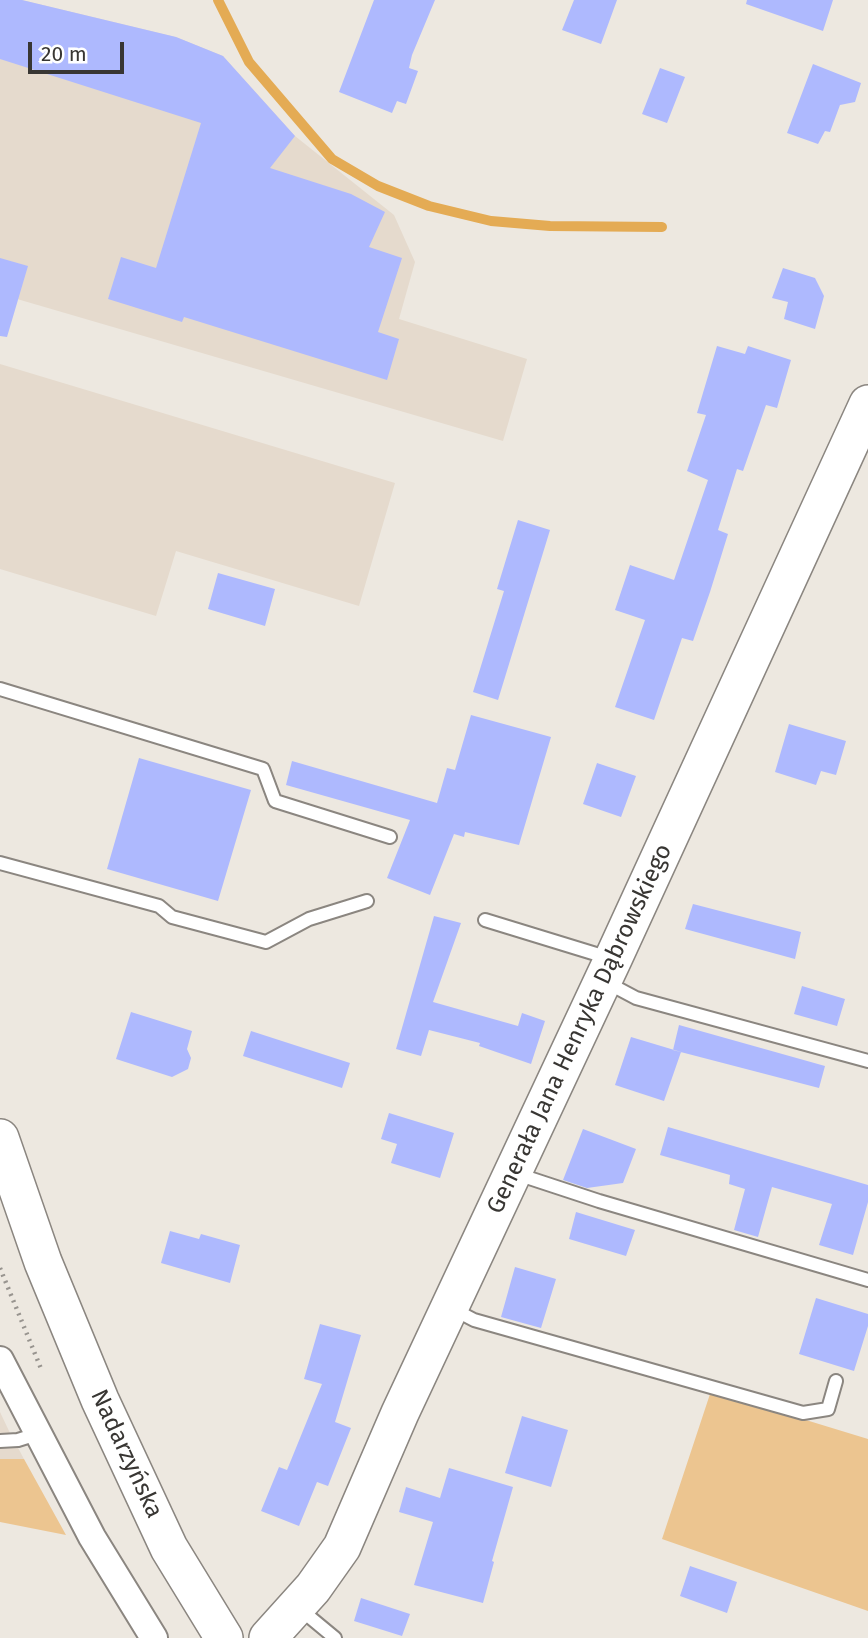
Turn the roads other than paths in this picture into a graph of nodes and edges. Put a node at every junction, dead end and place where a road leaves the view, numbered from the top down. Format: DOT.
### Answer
graph roads {
  1 [pos="868,404"];
  2 [pos="0,689"];
  3 [pos="390,837"];
  4 [pos="0,863"];
  5 [pos="367,901"];
  6 [pos="485,920"];
  7 [pos="608,970"];
  8 [pos="868,1061"];
  9 [pos="0,1138"];
  10 [pos="513,1173"];
  11 [pos="868,1280"];
  12 [pos="450,1307"];
  13 [pos="0,1360"];
  14 [pos="836,1381"];
  15 [pos="37,1434"];
  16 [pos="0,1441"];
  17 [pos="297,1606"];
  18 [pos="154,1638"];
  19 [pos="224,1638"];
  20 [pos="268,1638"];
  21 [pos="335,1638"];
  1 -- 7 [label="street, Generała Jana Henryka Dąbrowskiego"];
  2 -- 3 [label="lane"];
  4 -- 5 [label="lane"];
  6 -- 7 [label="lane"];
  7 -- 8 [label="lane"];
  7 -- 10 [label="street, Generała Jana Henryka Dąbrowskiego"];
  9 -- 19 [label="street, Nadarzyńska"];
  10 -- 11 [label="lane"];
  10 -- 12 [label="street, Generała Jana Henryka Dąbrowskiego"];
  12 -- 14 [label="lane"];
  12 -- 17 [label="street, Generała Jana Henryka Dąbrowskiego"];
  13 -- 15 [label="street"];
  15 -- 16 [label="lane"];
  15 -- 18 [label="street"];
  17 -- 20 [label="street, Generała Jana Henryka Dąbrowskiego"];
  17 -- 21 [label="lane"];
}
